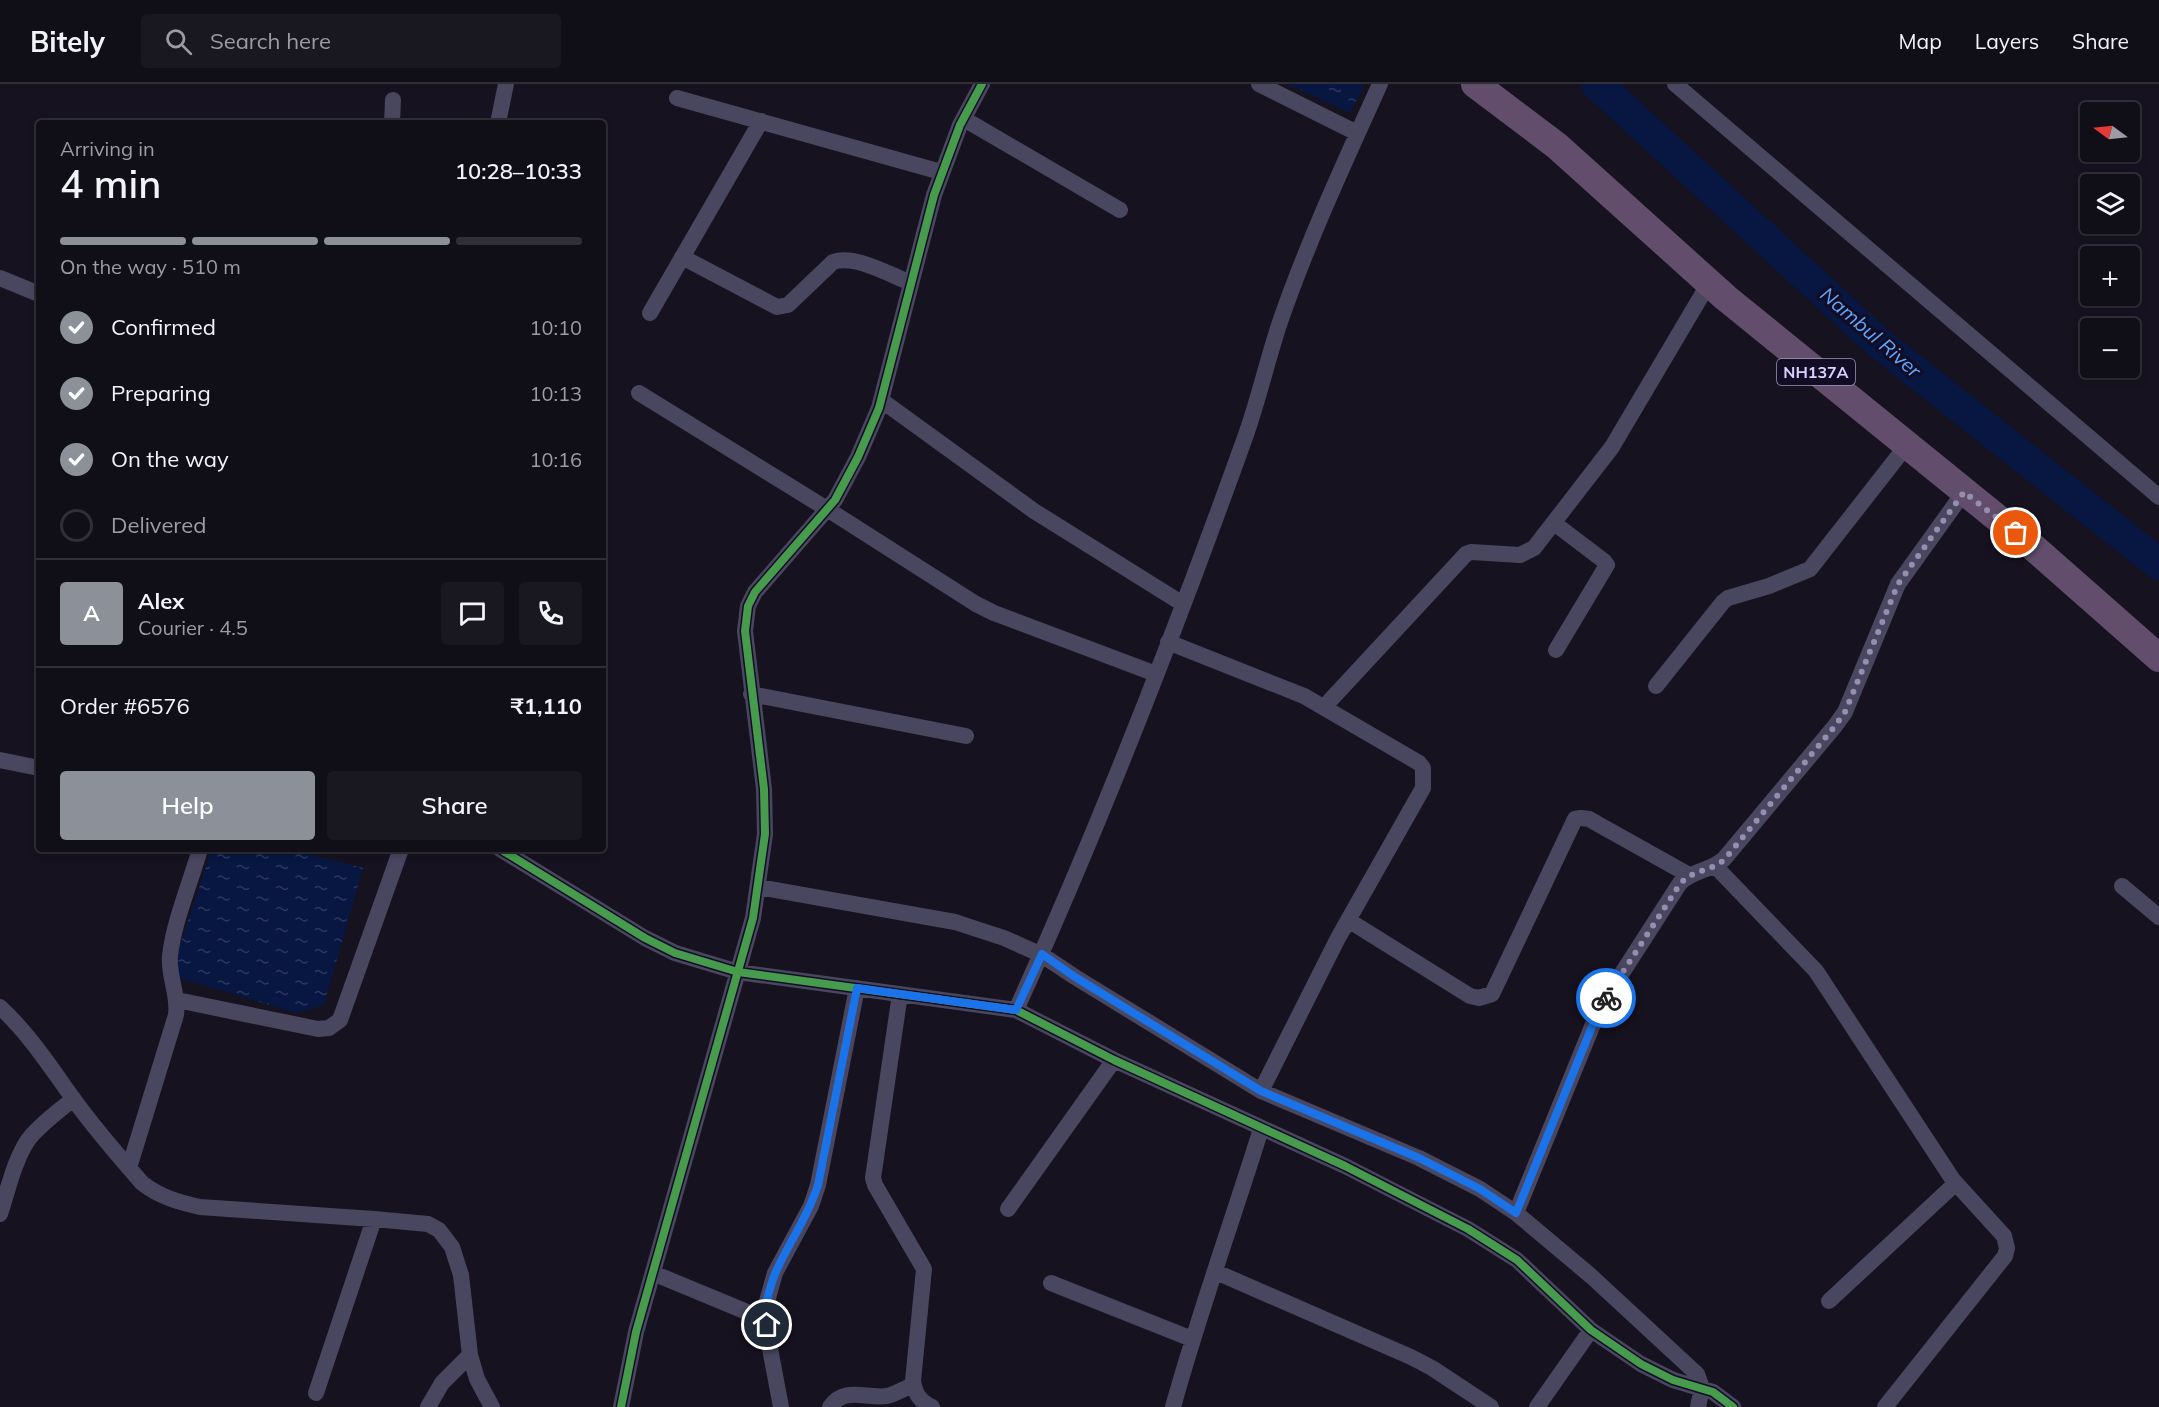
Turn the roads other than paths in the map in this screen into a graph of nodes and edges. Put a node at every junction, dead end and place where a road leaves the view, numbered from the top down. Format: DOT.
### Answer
graph roads {
  1 [pos="506,84"];
  2 [pos="982,84"];
  3 [pos="1258,84"];
  4 [pos="1380,84"];
  5 [pos="1475,84"];
  6 [pos="1675,84"];
  7 [pos="677,98"];
  8 [pos="393,100"];
  9 [pos="964,119"];
  10 [pos="392,120"];
  11 [pos="499,120"];
  12 [pos="761,121"];
  13 [pos="1358,133"];
  14 [pos="941,172"];
  15 [pos="1120,210"];
  16 [pos="682,257"];
  17 [pos="0,278"];
  18 [pos="911,283"];
  19 [pos="1709,283"];
  20 [pos="36,293"];
  21 [pos="650,313"];
  22 [pos="639,393"];
  23 [pos="881,400"];
  24 [pos="1907,445"];
  25 [pos="1964,492"];
  26 [pos="2159,496"];
  27 [pos="827,509"];
  28 [pos="1554,523"];
  29 [pos="1183,604"];
  30 [pos="1168,642"];
  31 [pos="1556,650"];
  32 [pos="2159,658"];
  33 [pos="1156,674"];
  34 [pos="1656,686"];
  35 [pos="751,694"];
  36 [pos="1324,707"];
  37 [pos="966,736"];
  38 [pos="0,760"];
  39 [pos="36,767"];
  40 [pos="199,852"];
  41 [pos="399,852"];
  42 [pos="505,852"];
  43 [pos="1715,866"];
  44 [pos="1689,875"];
  45 [pos="2122,886"];
  46 [pos="759,887"];
  47 [pos="2159,917"];
  48 [pos="1348,920"];
  49 [pos="1042,954"];
  50 [pos="738,972"];
  51 [pos="857,988"];
  52 [pos="900,994"];
  53 [pos="177,1000"];
  54 [pos="0,1007"];
  55 [pos="1016,1010"];
  56 [pos="1114,1060"];
  57 [pos="1261,1091"];
  58 [pos="73,1099"];
  59 [pos="1261,1129"];
  60 [pos="129,1168"];
  61 [pos="1956,1183"];
  62 [pos="1008,1209"];
  63 [pos="1516,1213"];
  64 [pos="0,1214"];
  65 [pos="374,1218"];
  66 [pos="1216,1272"];
  67 [pos="653,1273"];
  68 [pos="1051,1283"];
  69 [pos="1829,1300"];
  70 [pos="762,1319"];
  71 [pos="1591,1330"];
  72 [pos="1192,1339"];
  73 [pos="470,1355"];
  74 [pos="914,1385"];
  75 [pos="1702,1388"];
  76 [pos="316,1393"];
  77 [pos="428,1407"];
  78 [pos="492,1407"];
  79 [pos="621,1407"];
  80 [pos="781,1407"];
  81 [pos="830,1407"];
  82 [pos="932,1407"];
  83 [pos="1173,1407"];
  84 [pos="1491,1407"];
  85 [pos="1537,1407"];
  86 [pos="1698,1407"];
  87 [pos="1733,1407"];
  88 [pos="1885,1407"];
  1 -- 11 [label="street"];
  2 -- 9 [label="street"];
  3 -- 13 [label="street"];
  4 -- 13 [label="street"];
  5 -- 19 [label="highway, NH137A"];
  6 -- 26 [label="street"];
  7 -- 12 [label="street"];
  8 -- 10 [label="street"];
  9 -- 14 [label="street"];
  9 -- 15 [label="street"];
  12 -- 14 [label="street"];
  12 -- 16 [label="street"];
  13 -- 29 [label="street"];
  14 -- 18 [label="street"];
  16 -- 18 [label="street"];
  16 -- 21 [label="street"];
  17 -- 20 [label="street"];
  18 -- 23 [label="street"];
  19 -- 24 [label="highway, NH137A"];
  19 -- 28 [label="street"];
  22 -- 27 [label="street"];
  23 -- 27 [label="street"];
  23 -- 29 [label="street"];
  24 -- 25 [label="highway, NH137A"];
  24 -- 34 [label="street"];
  25 -- 32 [label="highway, NH137A"];
  25 -- 43 [label="street"];
  27 -- 33 [label="street"];
  27 -- 35 [label="street"];
  28 -- 31 [label="street"];
  28 -- 36 [label="street"];
  29 -- 30 [label="street"];
  30 -- 33 [label="street"];
  30 -- 36 [label="street"];
  33 -- 49 [label="street"];
  35 -- 37 [label="street"];
  35 -- 46 [label="street"];
  36 -- 48 [label="street"];
  38 -- 39 [label="street"];
  40 -- 53 [label="street"];
  41 -- 53 [label="street"];
  42 -- 50 [label="street"];
  43 -- 44 [label="street"];
  43 -- 61 [label="street"];
  44 -- 48 [label="street"];
  44 -- 63 [label="street"];
  45 -- 47 [label="street"];
  46 -- 49 [label="street"];
  46 -- 50 [label="street"];
  48 -- 57 [label="street"];
  49 -- 55 [label="street"];
  49 -- 57 [label="street"];
  50 -- 51 [label="street"];
  50 -- 67 [label="street"];
  51 -- 52 [label="street"];
  51 -- 70 [label="street"];
  52 -- 55 [label="street"];
  52 -- 74 [label="street"];
  53 -- 60 [label="street"];
  54 -- 58 [label="street"];
  55 -- 56 [label="street"];
  56 -- 59 [label="street"];
  56 -- 62 [label="street"];
  57 -- 63 [label="street"];
  58 -- 60 [label="street"];
  58 -- 64 [label="street"];
  59 -- 66 [label="street"];
  59 -- 71 [label="street"];
  60 -- 65 [label="street"];
  61 -- 69 [label="street"];
  61 -- 88 [label="street"];
  63 -- 75 [label="street"];
  65 -- 73 [label="street"];
  65 -- 76 [label="street"];
  66 -- 72 [label="street"];
  66 -- 84 [label="street"];
  67 -- 70 [label="street"];
  67 -- 79 [label="street"];
  68 -- 72 [label="street"];
  70 -- 80 [label="street"];
  71 -- 75 [label="street"];
  71 -- 85 [label="street"];
  72 -- 83 [label="street"];
  73 -- 77 [label="street"];
  73 -- 78 [label="street"];
  74 -- 81 [label="street"];
  74 -- 82 [label="street"];
  75 -- 86 [label="street"];
  75 -- 87 [label="street"];
}
